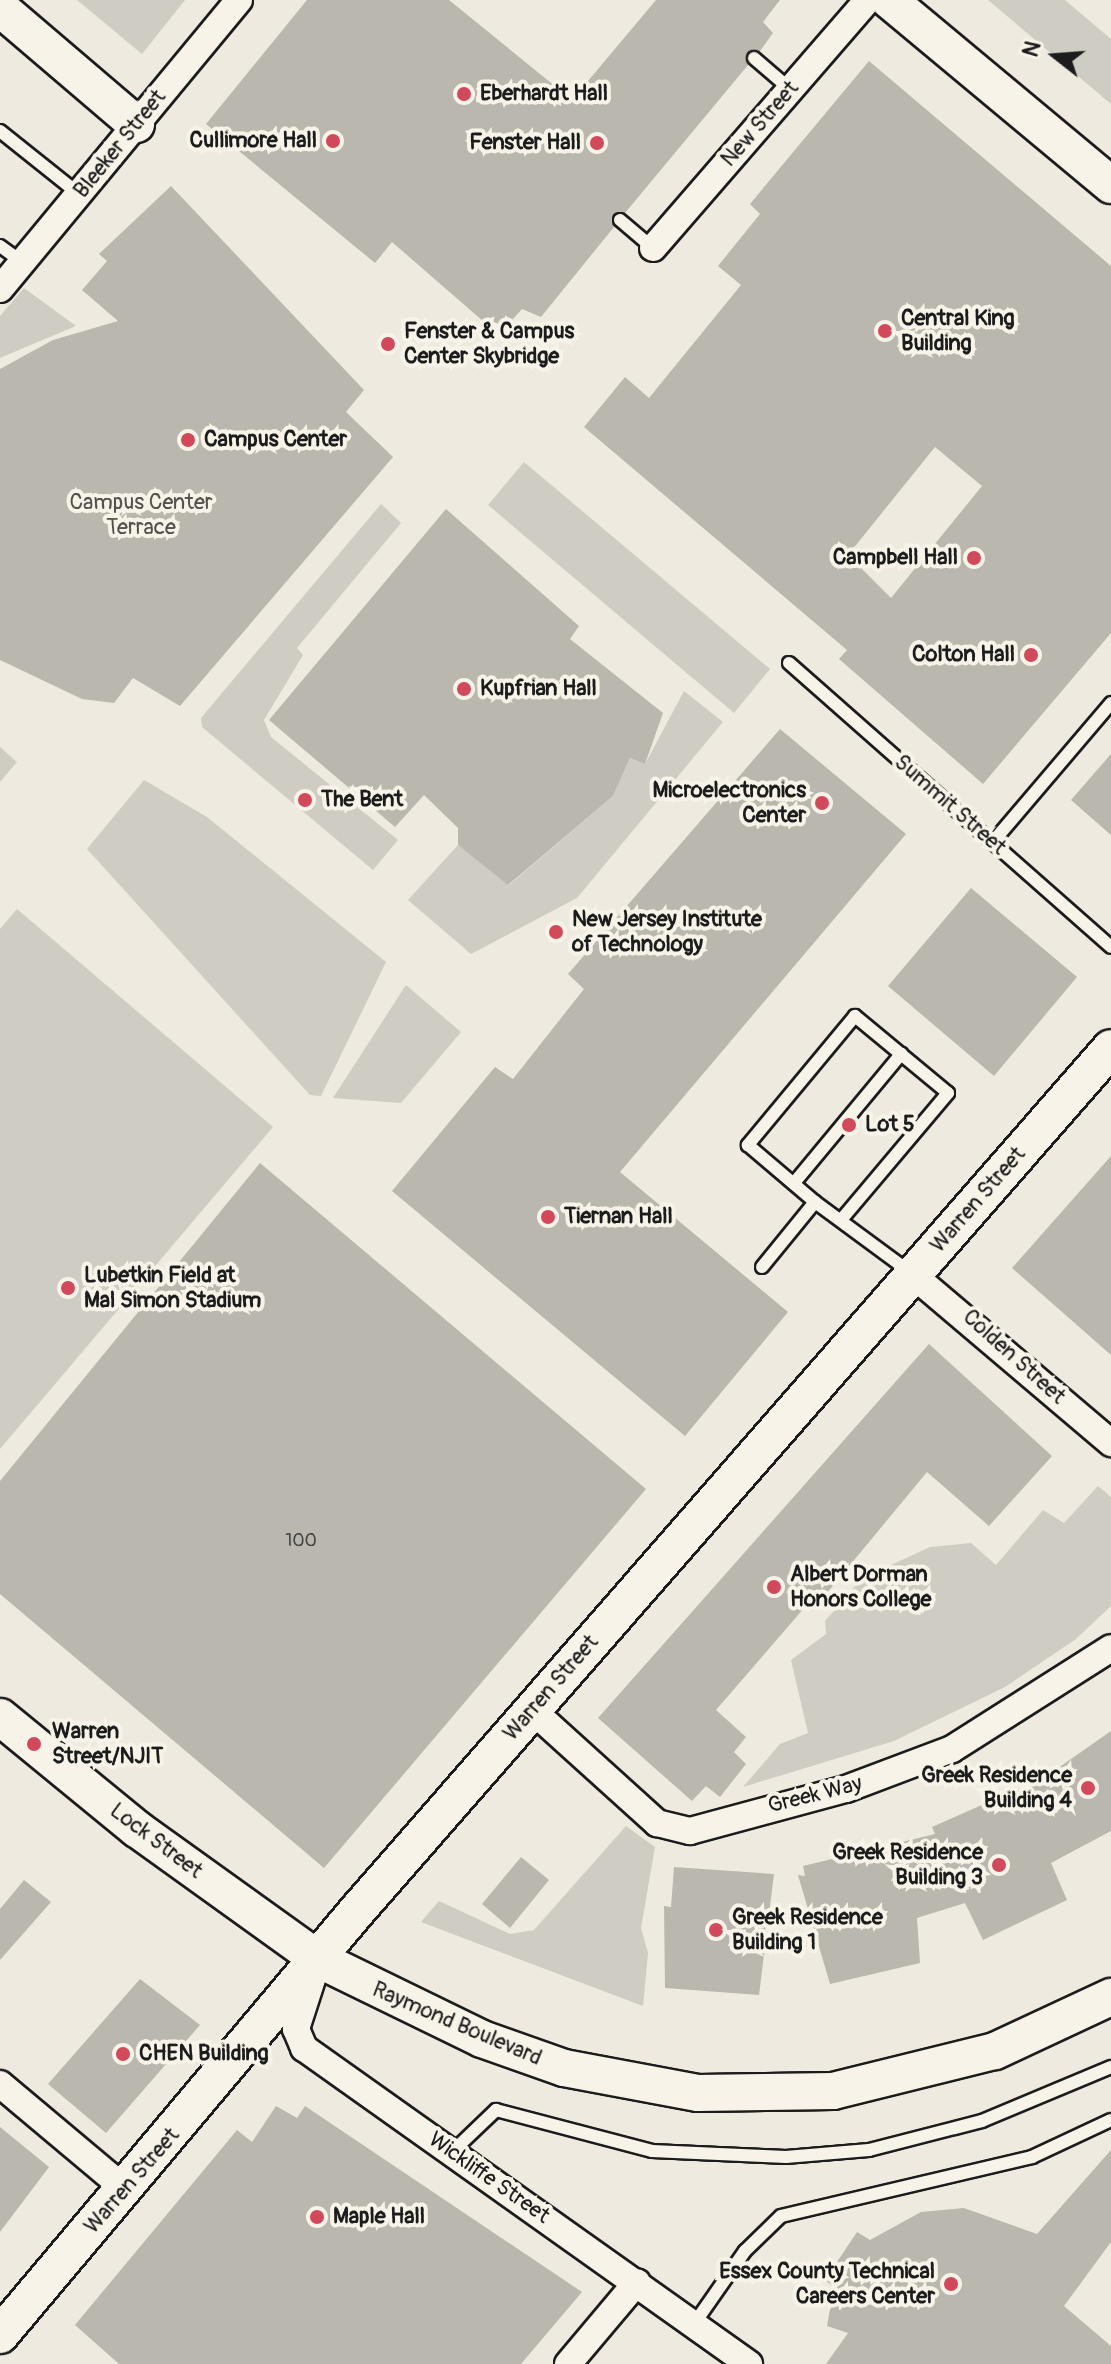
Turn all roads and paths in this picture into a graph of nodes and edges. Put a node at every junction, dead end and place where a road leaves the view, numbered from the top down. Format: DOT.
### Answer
graph roads {
  1 [pos="239,0"];
  2 [pos="868,0"];
  3 [pos="889,0"];
  4 [pos="0,8"];
  5 [pos="754,58"];
  6 [pos="790,89"];
  7 [pos="136,124"];
  8 [pos="0,131"];
  9 [pos="1111,185"];
  10 [pos="79,194"];
  11 [pos="620,220"];
  12 [pos="0,246"];
  13 [pos="653,248"];
  14 [pos="22,262"];
  15 [pos="0,289"];
  16 [pos="789,663"];
  17 [pos="1111,703"];
  18 [pos="992,843"];
  19 [pos="1111,947"];
  20 [pos="1111,1048"];
  21 [pos="901,1054"];
  22 [pos="794,1183"];
  23 [pos="815,1202"];
  24 [pos="841,1220"];
  25 [pos="762,1267"];
  26 [pos="913,1275"];
  27 [pos="1111,1443"];
  28 [pos="1111,1648"];
  29 [pos="532,1710"];
  30 [pos="0,1717"];
  31 [pos="318,1959"];
  32 [pos="1111,1997"];
  33 [pos="1111,2067"];
  34 [pos="0,2084"];
  35 [pos="1111,2120"];
  36 [pos="452,2152"];
  37 [pos="125,2189"];
  38 [pos="637,2282"];
  39 [pos="694,2324"];
  40 [pos="0,2335"];
  41 [pos="568,2364"];
  42 [pos="749,2364"];
  1 -- 7 [label="street, Bleeker Street"];
  2 -- 6 [label="street, New Street"];
  3 -- 9 [label="main road"];
  4 -- 7 [label="main road"];
  5 -- 6 [label="lane"];
  6 -- 13 [label="street, New Street"];
  7 -- 10 [label="street, Bleeker Street"];
  8 -- 10 [label="lane"];
  10 -- 14 [label="street, Bleeker Street"];
  11 -- 13 [label="lane"];
  12 -- 14 [label="lane"];
  14 -- 15 [label="street, Bleeker Street"];
  16 -- 18 [label="lane, Summit Street"];
  17 -- 18 [label="lane"];
  18 -- 19 [label="lane, Summit Street"];
  20 -- 26 [label="main road, Warren Street"];
  21 -- 22 [label="lane"];
  21 -- 22 [label="lane"];
  21 -- 24 [label="lane"];
  22 -- 23 [label="lane"];
  23 -- 24 [label="lane"];
  23 -- 25 [label="lane"];
  24 -- 26 [label="lane"];
  26 -- 27 [label="street, Colden Street"];
  26 -- 29 [label="main road, Warren Street"];
  28 -- 29 [label="street, Greek Way"];
  29 -- 31 [label="main road, Warren Street"];
  30 -- 31 [label="main road, Lock Street"];
  31 -- 32 [label="main road, Raymond Boulevard"];
  31 -- 36 [label="street, Wickliffe Street"];
  31 -- 37 [label="main road, Warren Street"];
  33 -- 36 [label="lane"];
  34 -- 37 [label="street"];
  35 -- 39 [label="lane"];
  36 -- 38 [label="street, Wickliffe Street"];
  37 -- 40 [label="main road, Warren Street"];
  38 -- 39 [label="street, Wickliffe Street"];
  38 -- 41 [label="street"];
  39 -- 42 [label="street, Wickliffe Street"];
}
